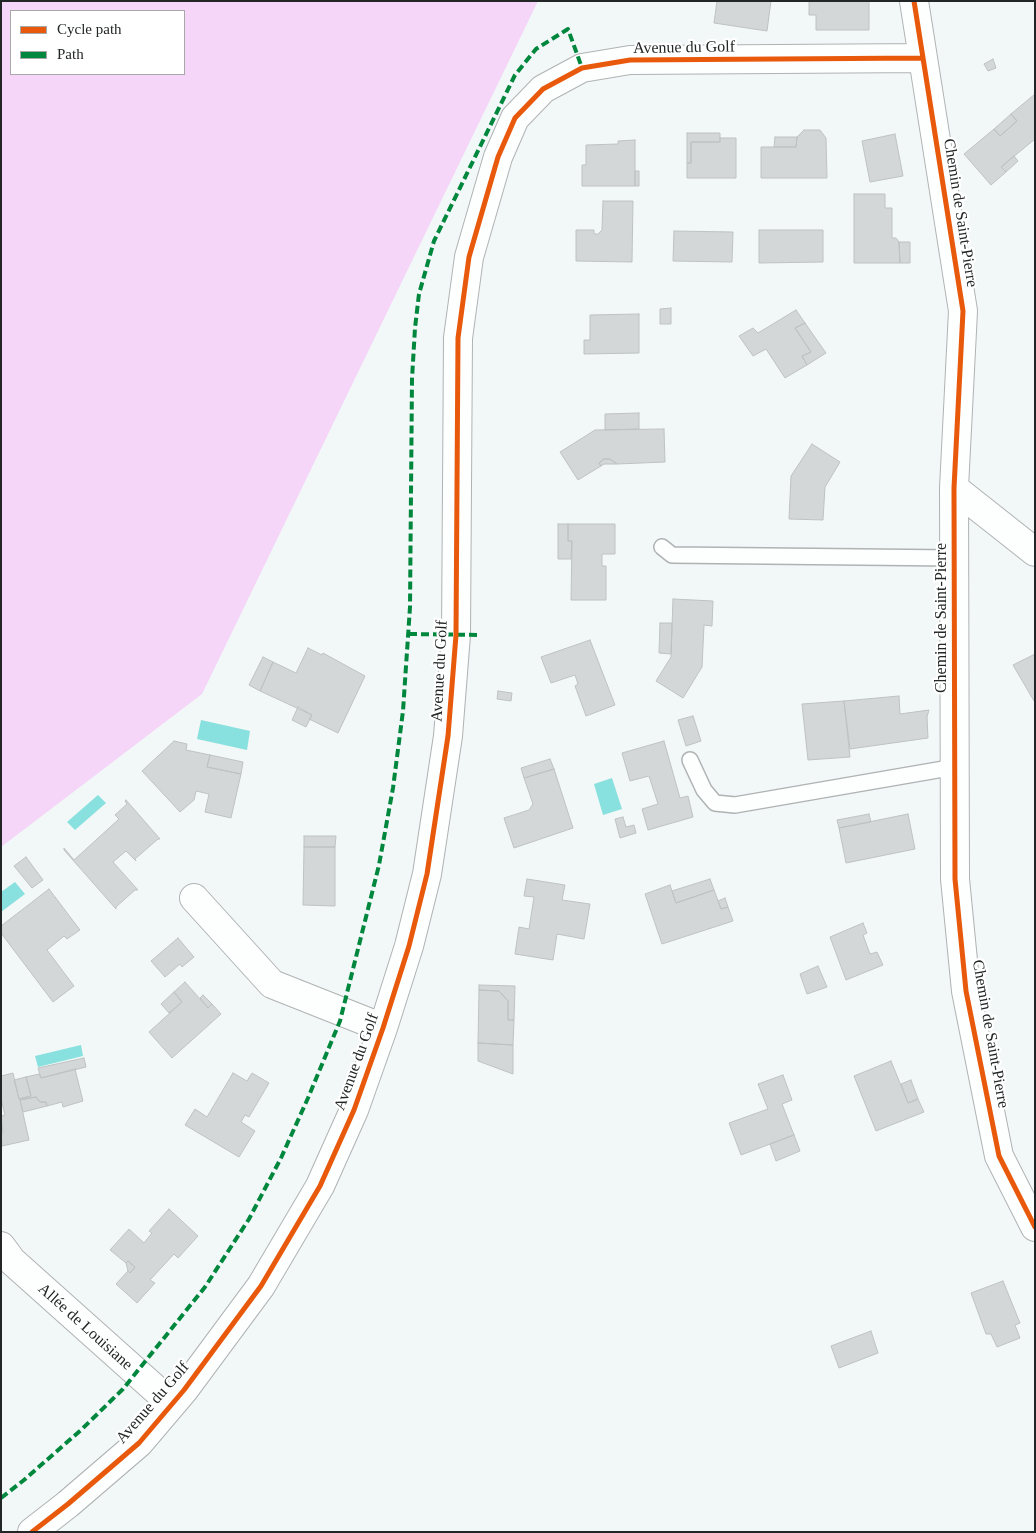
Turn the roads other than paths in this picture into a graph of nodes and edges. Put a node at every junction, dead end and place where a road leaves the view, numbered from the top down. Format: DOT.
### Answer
graph roads {
  1 [pos="914,1"];
  2 [pos="923,58"];
  3 [pos="954,488"];
  4 [pos="662,547"];
  5 [pos="1035,552"];
  6 [pos="954,558"];
  7 [pos="690,760"];
  8 [pos="955,767"];
  9 [pos="194,898"];
  10 [pos="383,1028"];
  11 [pos="1035,1227"];
  12 [pos="1,1246"];
  13 [pos="172,1404"];
  14 [pos="32,1532"];
  1 -- 2 [label="street, Chemin de Saint-Pierre"];
  2 -- 3 [label="street, Chemin de Saint-Pierre"];
  2 -- 10 [label="street, Avenue du Golf"];
  3 -- 5 [label="street"];
  3 -- 6 [label="street, Chemin de Saint-Pierre"];
  4 -- 6 [label="lane"];
  6 -- 8 [label="street, Chemin de Saint-Pierre"];
  7 -- 8 [label="lane"];
  8 -- 11 [label="street, Chemin de Saint-Pierre"];
  9 -- 10 [label="street"];
  10 -- 13 [label="street, Avenue du Golf"];
  12 -- 13 [label="street, Allée de Louisiane"];
  13 -- 14 [label="street, Avenue du Golf"];
}
